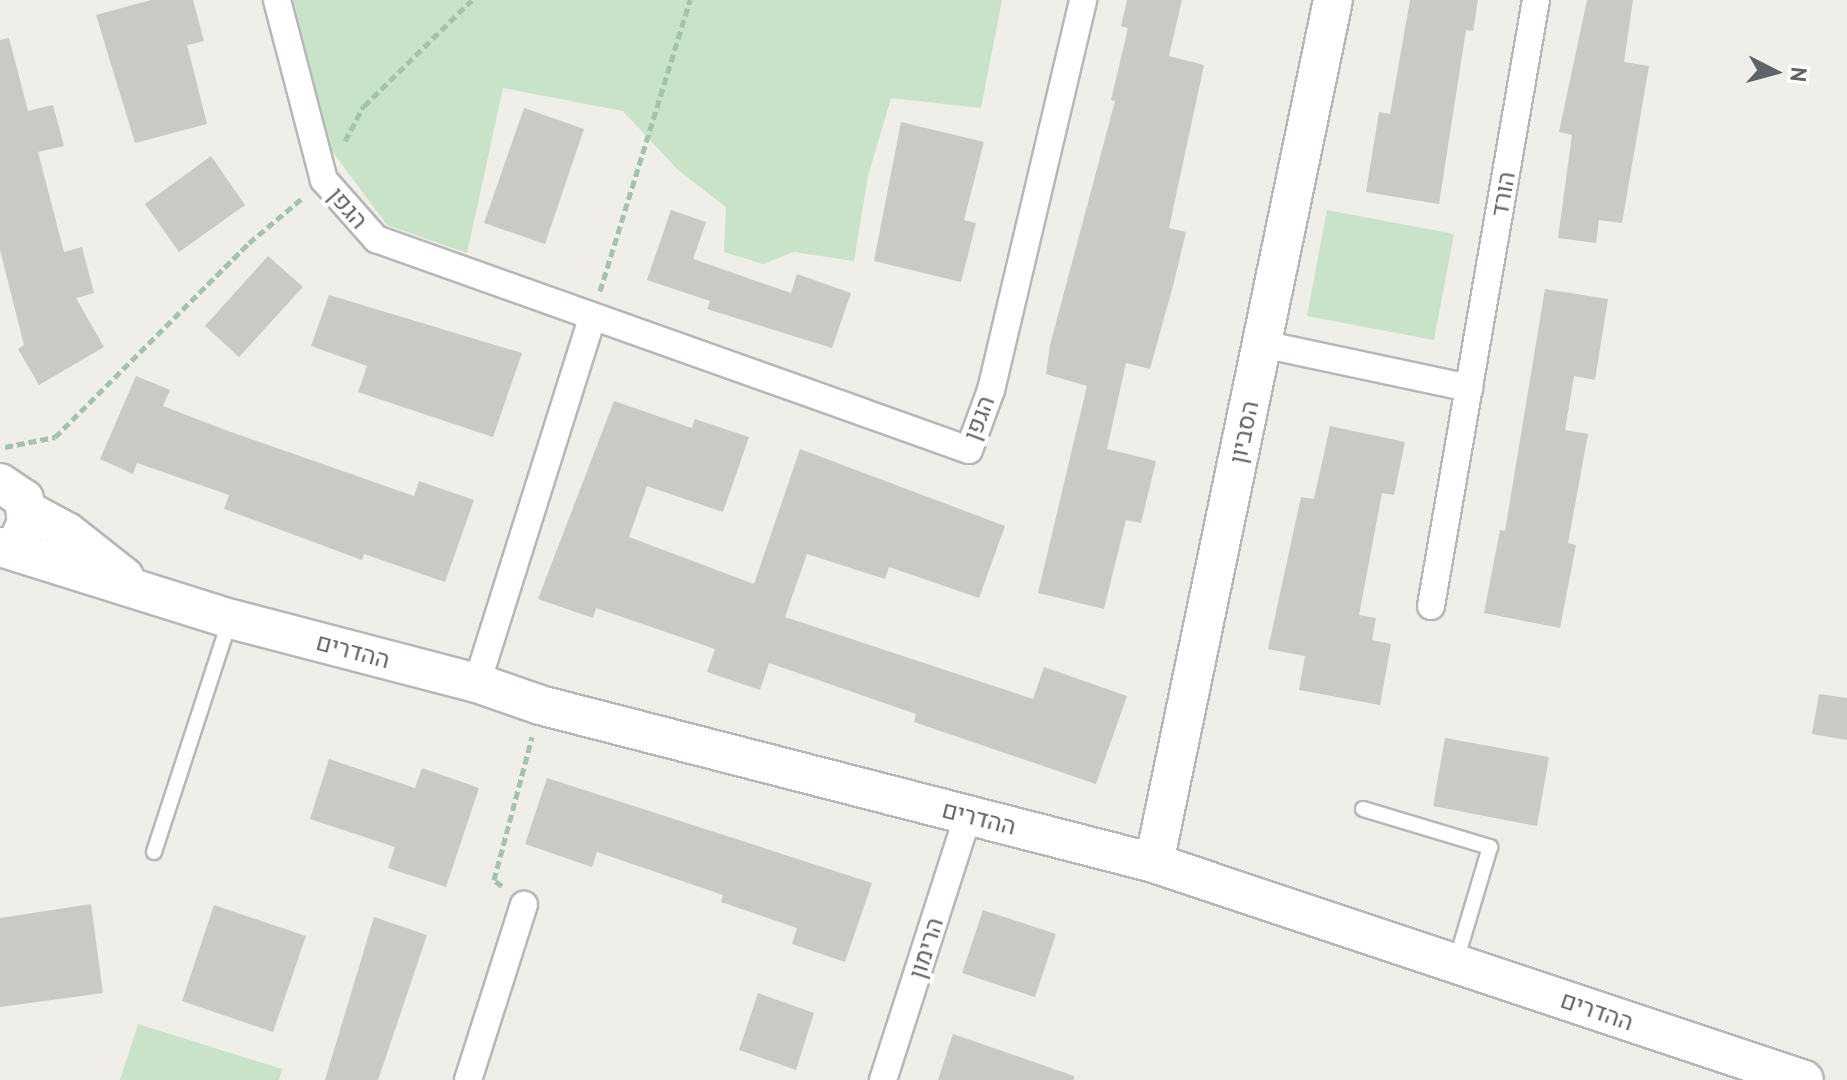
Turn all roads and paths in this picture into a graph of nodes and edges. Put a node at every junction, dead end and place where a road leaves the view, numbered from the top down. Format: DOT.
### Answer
graph roads {
  1 [pos="277,0"];
  2 [pos="472,0"];
  3 [pos="690,0"];
  4 [pos="1083,0"];
  5 [pos="1333,0"];
  6 [pos="1536,0"];
  7 [pos="324,180"];
  8 [pos="592,318"];
  9 [pos="1262,344"];
  10 [pos="1469,388"];
  11 [pos="0,448"];
  12 [pos="0,483"];
  13 [pos="28,511"];
  14 [pos="1,547"];
  15 [pos="142,591"];
  16 [pos="1431,606"];
  17 [pos="231,619"];
  18 [pos="477,683"];
  19 [pos="540,705"];
  20 [pos="1363,809"];
  21 [pos="968,816"];
  22 [pos="154,852"];
  23 [pos="1154,863"];
  24 [pos="524,905"];
  25 [pos="1455,963"];
  26 [pos="468,1080"];
  27 [pos="883,1080"];
  28 [pos="1804,1080"];
  1 -- 7 [label="street, הגפן"];
  2 -- 7 [label="path"];
  3 -- 8 [label="path"];
  4 -- 8 [label="street, הגפן"];
  5 -- 9 [label="main road, הסביון"];
  6 -- 10 [label="street, הורד"];
  7 -- 8 [label="street, הגפן"];
  7 -- 11 [label="path"];
  8 -- 18 [label="street"];
  9 -- 10 [label="street"];
  9 -- 23 [label="main road, הסביון"];
  10 -- 16 [label="street, הורד"];
  12 -- 13 [label="main road, ההדרים"];
  13 -- 14 [label="main road"];
  13 -- 15 [label="main road, ההדרים"];
  14 -- 15 [label="main road, ההדרים"];
  15 -- 17 [label="main road, ההדרים"];
  17 -- 18 [label="main road, ההדרים"];
  17 -- 22 [label="lane"];
  18 -- 19 [label="main road, ההדרים"];
  19 -- 21 [label="main road, ההדרים"];
  19 -- 24 [label="path"];
  20 -- 25 [label="lane"];
  21 -- 23 [label="main road, ההדרים"];
  21 -- 27 [label="street, הרימון"];
  23 -- 25 [label="main road, ההדרים"];
  24 -- 26 [label="street"];
  25 -- 28 [label="main road, ההדרים"];
}
